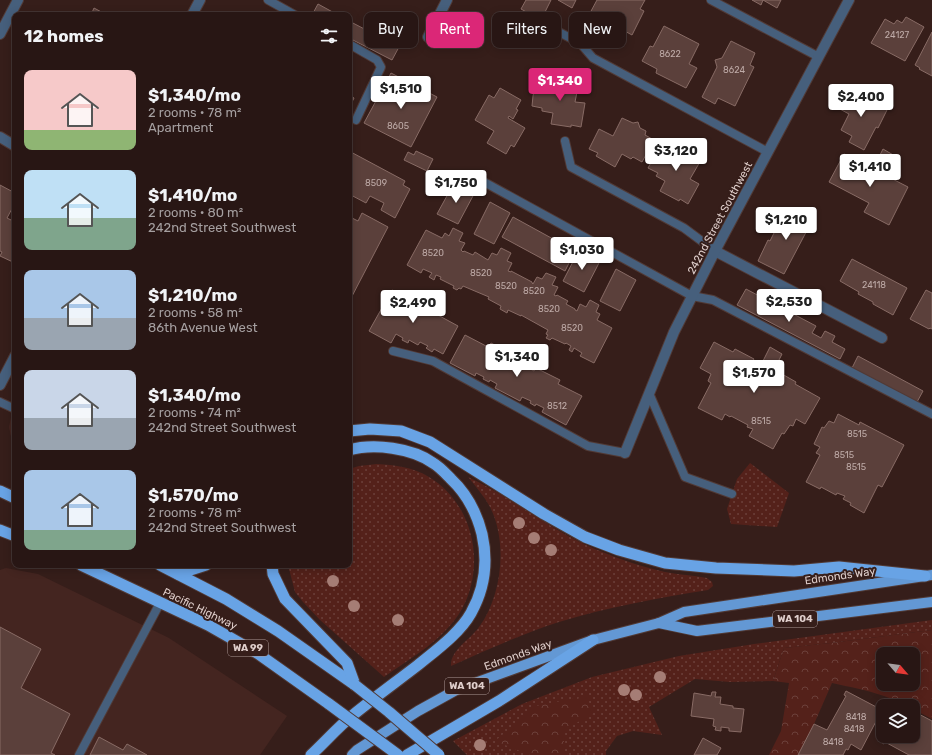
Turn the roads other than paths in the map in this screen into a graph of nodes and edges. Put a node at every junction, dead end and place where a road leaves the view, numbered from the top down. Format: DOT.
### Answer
graph roads {
  1 [pos="18,0"];
  2 [pos="200,0"];
  3 [pos="268,0"];
  4 [pos="447,0"];
  5 [pos="711,0"];
  6 [pos="849,0"];
  7 [pos="194,12"];
  8 [pos="290,12"];
  9 [pos="441,12"];
  10 [pos="561,33"];
  11 [pos="0,34"];
  12 [pos="352,46"];
  13 [pos="818,56"];
  14 [pos="356,120"];
  15 [pos="0,137"];
  16 [pos="565,141"];
  17 [pos="12,144"];
  18 [pos="768,152"];
  19 [pos="474,176"];
  20 [pos="715,251"];
  21 [pos="692,296"];
  22 [pos="882,338"];
  23 [pos="392,351"];
  24 [pos="12,361"];
  25 [pos="1,381"];
  26 [pos="649,393"];
  27 [pos="0,402"];
  28 [pos="12,408"];
  29 [pos="932,414"];
  30 [pos="352,431"];
  31 [pos="352,449"];
  32 [pos="626,452"];
  33 [pos="0,491"];
  34 [pos="732,494"];
  35 [pos="12,497"];
  36 [pos="0,530"];
  37 [pos="12,535"];
  38 [pos="87,568"];
  39 [pos="166,568"];
  40 [pos="197,568"];
  41 [pos="272,568"];
  42 [pos="178,574"];
  43 [pos="929,576"];
  44 [pos="932,602"];
  45 [pos="160,603"];
  46 [pos="659,623"];
  47 [pos="593,640"];
  48 [pos="355,685"];
  49 [pos="79,755"];
  50 [pos="311,755"];
  51 [pos="352,755"];
  52 [pos="398,755"];
  53 [pos="407,755"];
  54 [pos="439,755"];
  1 -- 11 [label="street"];
  2 -- 7 [label="street"];
  3 -- 8 [label="lane"];
  4 -- 9 [label="street"];
  5 -- 13 [label="lane"];
  6 -- 13 [label="street, 242nd Street Southwest"];
  10 -- 18 [label="lane"];
  12 -- 14 [label="lane"];
  13 -- 18 [label="street, 242nd Street Southwest"];
  15 -- 17 [label="street"];
  16 -- 20 [label="lane"];
  18 -- 20 [label="street, 242nd Street Southwest"];
  19 -- 21 [label="lane"];
  20 -- 21 [label="street, 242nd Street Southwest"];
  20 -- 22 [label="street"];
  21 -- 26 [label="street, 242nd Street Southwest"];
  21 -- 29 [label="lane"];
  23 -- 32 [label="lane"];
  24 -- 25 [label="street"];
  26 -- 32 [label="street, 242nd Street Southwest"];
  26 -- 34 [label="lane"];
  27 -- 28 [label="lane"];
  30 -- 43 [label="highway"];
  31 -- 50 [label="highway"];
  33 -- 35 [label="highway"];
  36 -- 37 [label="highway"];
  38 -- 45 [label="highway, Pacific Highway / WA 99"];
  39 -- 42 [label="highway, Pacific Highway / WA 99"];
  40 -- 42 [label="highway"];
  41 -- 48 [label="highway"];
  42 -- 48 [label="highway, Pacific Highway / WA 99"];
  43 -- 46 [label="main road, Edmonds Way / WA 104"];
  44 -- 46 [label="main road, Edmonds Way / WA 104"];
  45 -- 49 [label="lane"];
  45 -- 52 [label="highway, Pacific Highway / WA 99, bridge"];
  46 -- 47 [label="main road, Edmonds Way / WA 104"];
  47 -- 51 [label="main road, Edmonds Way / WA 104"];
  47 -- 53 [label="highway"];
  48 -- 54 [label="highway, Pacific Highway / WA 99, bridge"];
}
